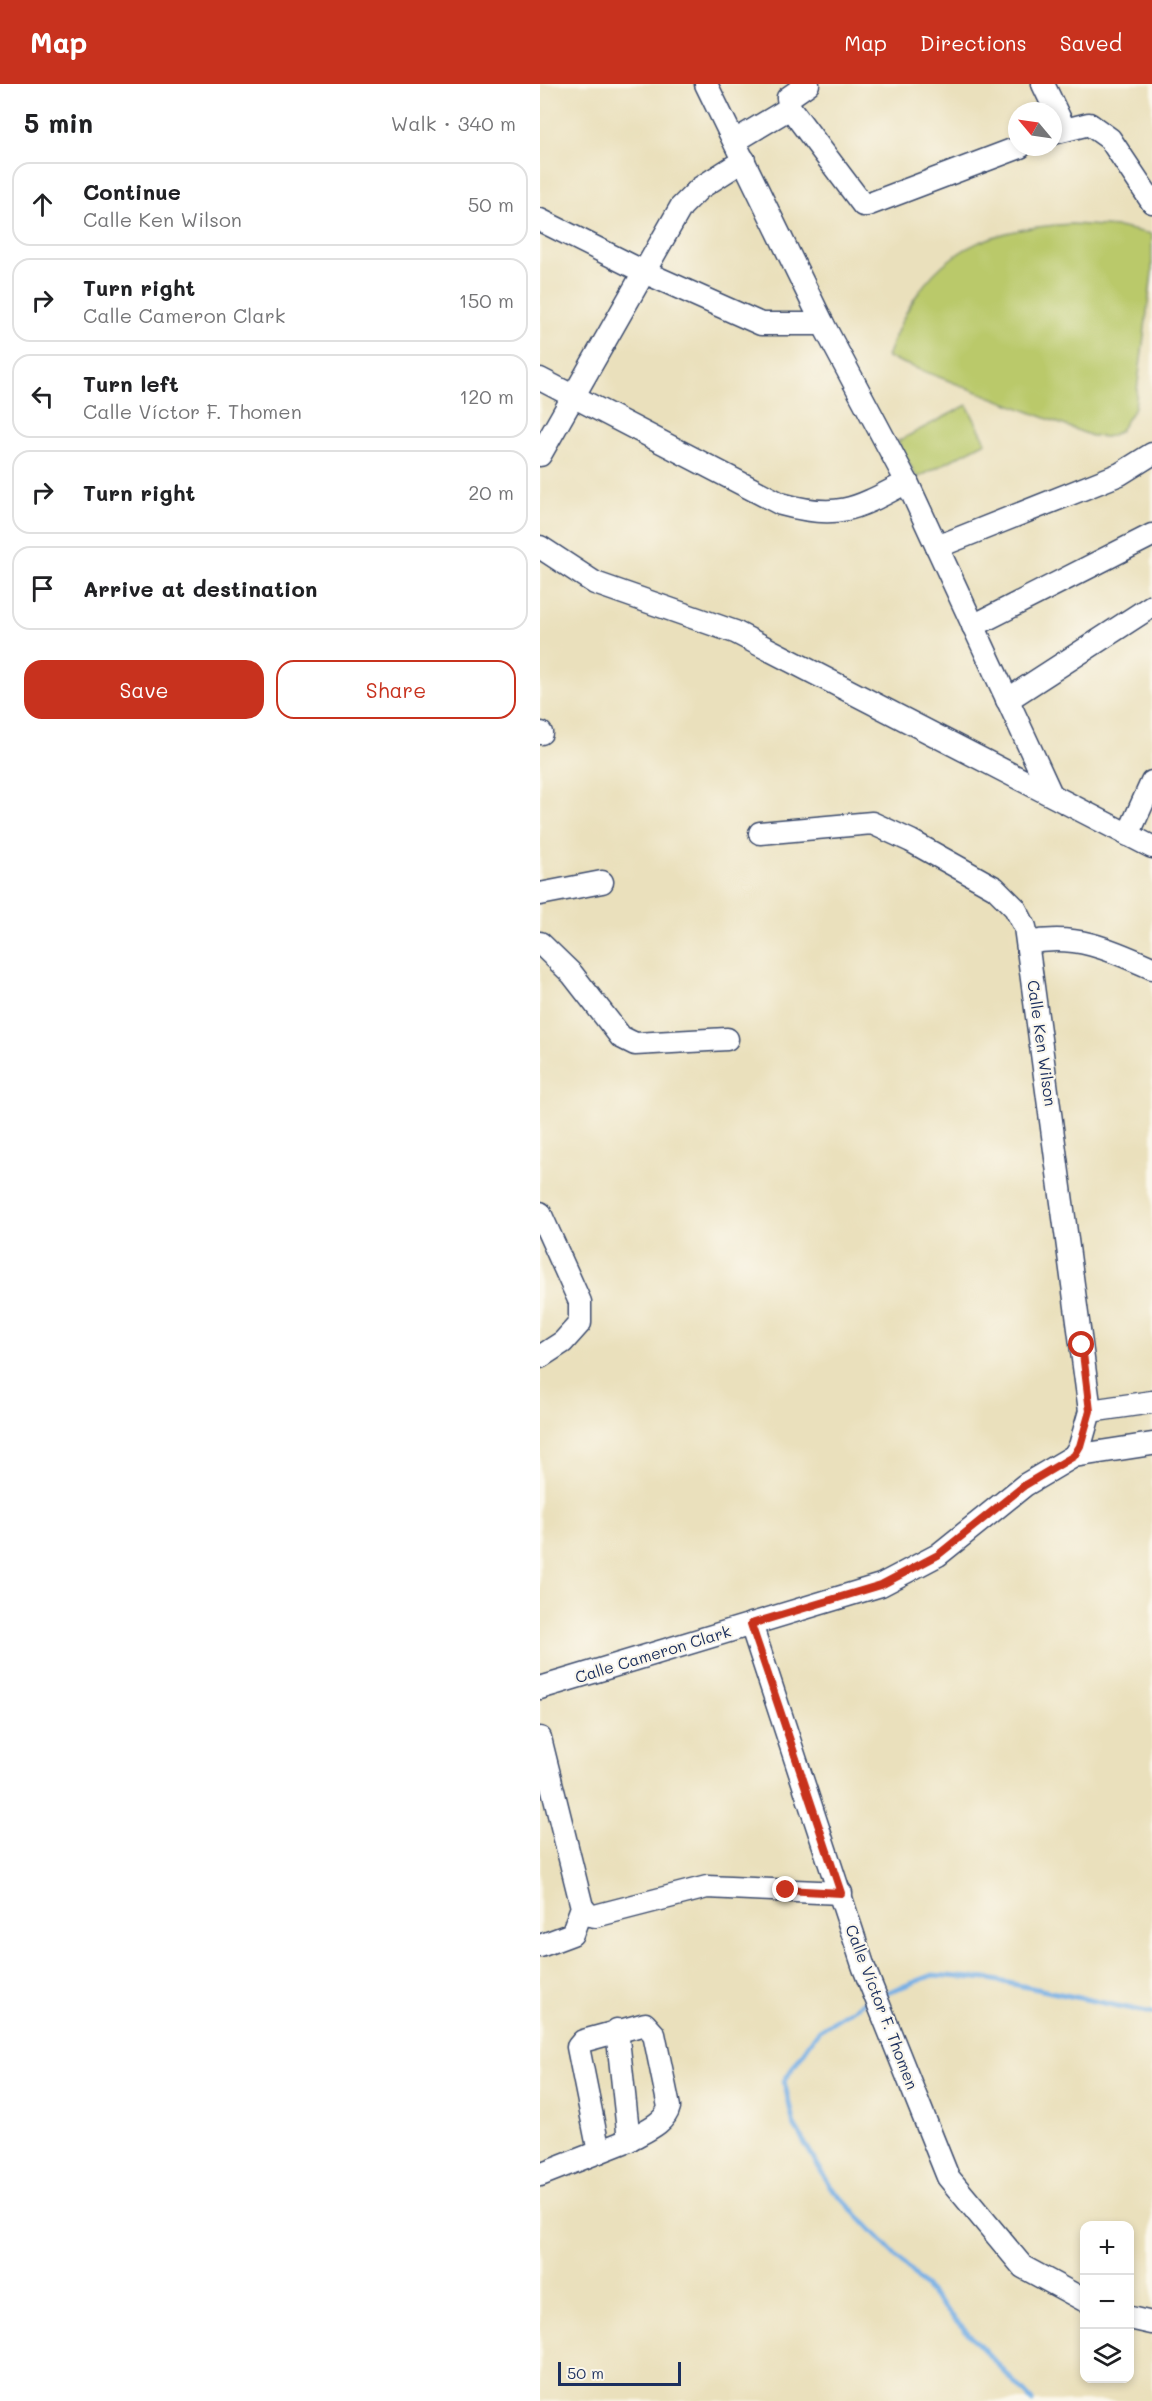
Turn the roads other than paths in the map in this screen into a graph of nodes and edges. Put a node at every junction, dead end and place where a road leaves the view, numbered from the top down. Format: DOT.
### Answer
graph roads {
  1 [pos="706,84"];
  2 [pos="808,84"];
  3 [pos="1043,84"];
  4 [pos="1049,102"];
  5 [pos="790,108"];
  6 [pos="1062,130"];
  7 [pos="739,151"];
  8 [pos="1008,152"];
  9 [pos="1152,202"];
  10 [pos="540,220"];
  11 [pos="644,272"];
  12 [pos="823,324"];
  13 [pos="540,379"];
  14 [pos="573,396"];
  15 [pos="1152,454"];
  16 [pos="540,455"];
  17 [pos="907,482"];
  18 [pos="1151,537"];
  19 [pos="540,547"];
  20 [pos="937,548"];
  21 [pos="1152,606"];
  22 [pos="973,626"];
  23 [pos="1007,700"];
  24 [pos="1152,782"];
  25 [pos="1051,794"];
  26 [pos="760,834"];
  27 [pos="1128,835"];
  28 [pos="1152,847"];
  29 [pos="602,882"];
  30 [pos="540,894"];
  31 [pos="540,943"];
  32 [pos="1028,943"];
  33 [pos="1152,968"];
  34 [pos="727,1039"];
  35 [pos="540,1213"];
  36 [pos="540,1357"];
  37 [pos="1152,1402"];
  38 [pos="1090,1411"];
  39 [pos="1152,1444"];
  40 [pos="1074,1456"];
  41 [pos="751,1624"];
  42 [pos="540,1688"];
  43 [pos="540,1738"];
  44 [pos="841,1893"];
  45 [pos="582,1907"];
  46 [pos="540,1946"];
  47 [pos="617,2030"];
  48 [pos="629,2140"];
  49 [pos="599,2152"];
  50 [pos="540,2175"];
  51 [pos="1080,2299"];
  52 [pos="1134,2319"];
  53 [pos="1152,2323"];
  1 -- 7 [label="street"];
  2 -- 5 [label="street"];
  3 -- 4 [label="street"];
  5 -- 7 [label="street"];
  5 -- 8 [label="street"];
  6 -- 9 [label="street"];
  7 -- 11 [label="street"];
  7 -- 12 [label="street"];
  10 -- 11 [label="street"];
  11 -- 12 [label="street"];
  11 -- 14 [label="street"];
  12 -- 17 [label="street"];
  13 -- 14 [label="street"];
  14 -- 16 [label="street"];
  14 -- 17 [label="street"];
  15 -- 20 [label="street"];
  17 -- 20 [label="street"];
  18 -- 22 [label="street"];
  19 -- 25 [label="street"];
  20 -- 22 [label="street"];
  21 -- 23 [label="street"];
  22 -- 23 [label="street"];
  23 -- 25 [label="street"];
  24 -- 27 [label="street"];
  25 -- 27 [label="street"];
  26 -- 32 [label="street, Calle Ken Wilson"];
  27 -- 28 [label="street"];
  29 -- 30 [label="street"];
  31 -- 34 [label="street"];
  32 -- 33 [label="street"];
  32 -- 38 [label="street, Calle Ken Wilson"];
  35 -- 36 [label="street"];
  37 -- 38 [label="street"];
  38 -- 40 [label="street, Calle Ken Wilson"];
  39 -- 40 [label="street, Calle Cameron Clark"];
  40 -- 41 [label="street, Calle Cameron Clark"];
  41 -- 42 [label="street, Calle Cameron Clark"];
  41 -- 44 [label="street, Calle Víctor F. Thomen"];
  43 -- 45 [label="street"];
  44 -- 45 [label="street"];
  44 -- 51 [label="street, Calle Víctor F. Thomen"];
  45 -- 46 [label="street"];
  47 -- 48 [label="street"];
  47 -- 48 [label="street"];
  47 -- 49 [label="street"];
  48 -- 49 [label="street"];
  49 -- 50 [label="street"];
  52 -- 53 [label="street"];
}
